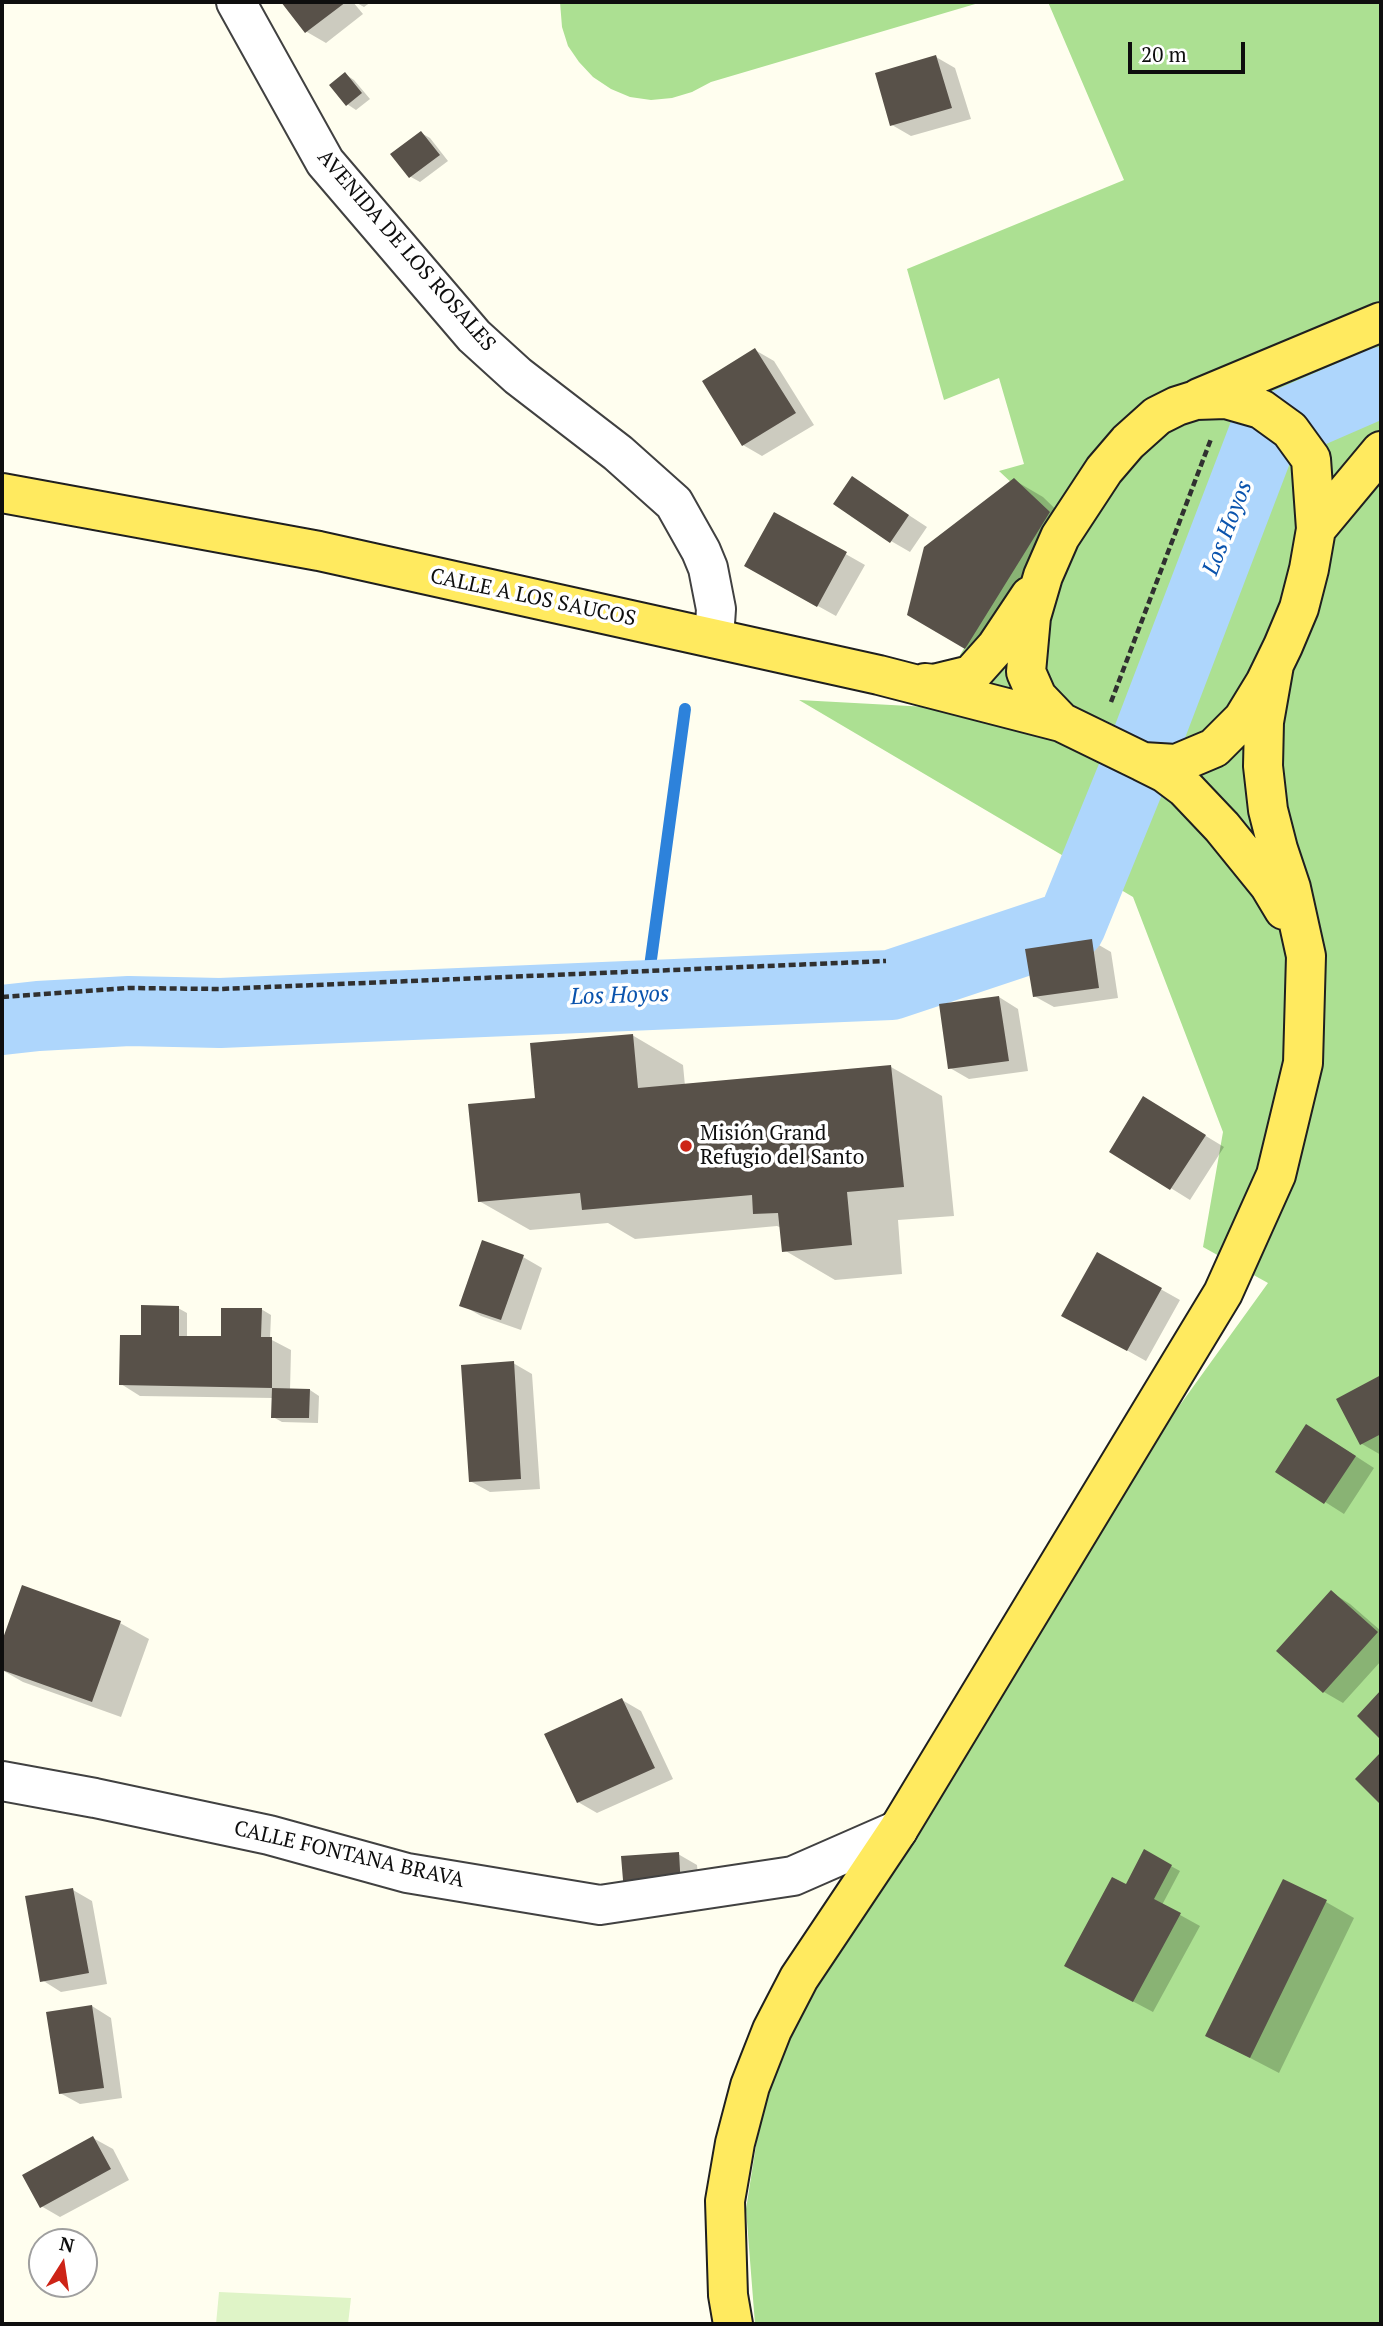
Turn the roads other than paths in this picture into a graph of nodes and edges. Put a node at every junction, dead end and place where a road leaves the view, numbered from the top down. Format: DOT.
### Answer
graph roads {
  1 [pos="236,2"];
  2 [pos="1381,321"];
  3 [pos="1211,399"];
  4 [pos="1381,451"];
  5 [pos="2,493"];
  6 [pos="1316,529"];
  7 [pos="1043,576"];
  8 [pos="713,638"];
  9 [pos="1274,665"];
  10 [pos="909,682"];
  11 [pos="1061,722"];
  12 [pos="1143,762"];
  13 [pos="1306,956"];
  14 [pos="2,1781"];
  15 [pos="898,1830"];
  16 [pos="733,2324"];
  1 -- 8 [label="street, AVENIDA DE LOS ROSALES"];
  2 -- 3 [label="main road"];
  3 -- 6 [label="main road"];
  3 -- 7 [label="main road"];
  4 -- 6 [label="main road"];
  5 -- 8 [label="main road, CALLE A LOS SAUCOS"];
  6 -- 9 [label="main road"];
  7 -- 10 [label="main road"];
  7 -- 11 [label="main road"];
  8 -- 10 [label="main road, CALLE A LOS SAUCOS"];
  9 -- 12 [label="main road"];
  9 -- 13 [label="main road"];
  10 -- 11 [label="main road, CALLE A LOS SAUCOS"];
  11 -- 12 [label="main road"];
  12 -- 13 [label="main road"];
  13 -- 15 [label="main road"];
  14 -- 15 [label="street, CALLE FONTANA BRAVA"];
  15 -- 16 [label="main road"];
}
